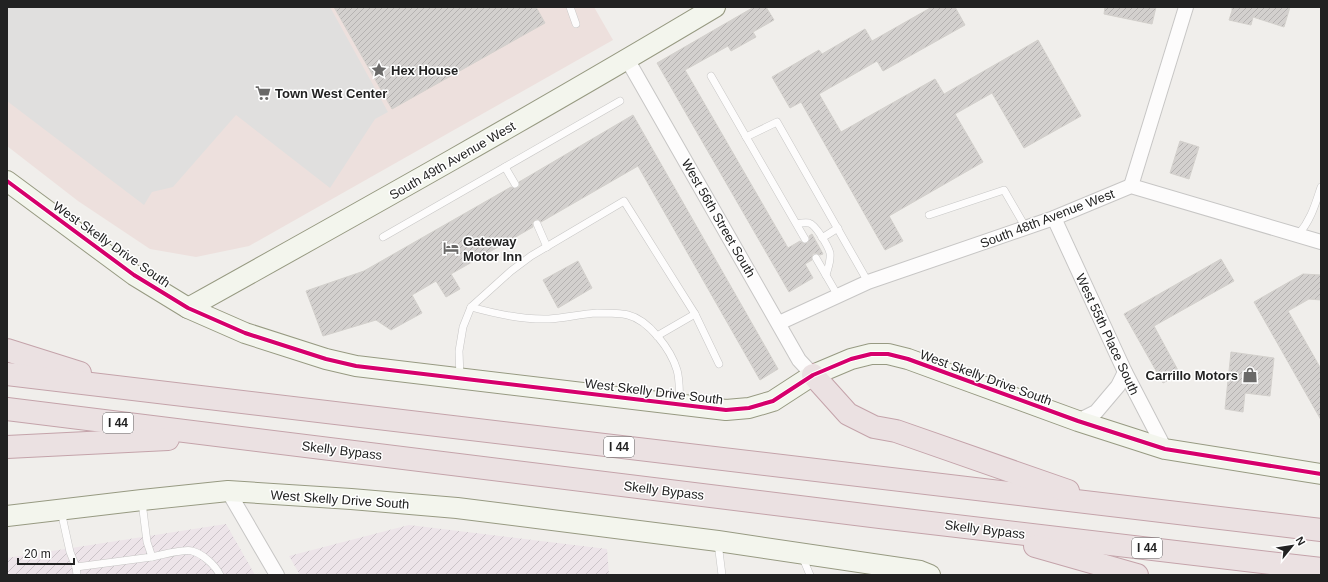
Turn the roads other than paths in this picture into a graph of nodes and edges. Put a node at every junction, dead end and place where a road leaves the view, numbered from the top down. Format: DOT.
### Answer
graph roads {
  1 [pos="570,7"];
  2 [pos="715,7"];
  3 [pos="1186,7"];
  4 [pos="576,24"];
  5 [pos="627,59"];
  6 [pos="711,76"];
  7 [pos="620,101"];
  8 [pos="746,137"];
  9 [pos="505,167"];
  10 [pos="7,181"];
  11 [pos="515,184"];
  12 [pos="1131,186"];
  13 [pos="1321,186"];
  14 [pos="929,215"];
  15 [pos="1054,218"];
  16 [pos="537,224"];
  17 [pos="797,224"];
  18 [pos="838,228"];
  19 [pos="1026,228"];
  20 [pos="1298,235"];
  21 [pos="383,237"];
  22 [pos="805,238"];
  23 [pos="822,238"];
  24 [pos="1321,242"];
  25 [pos="547,247"];
  26 [pos="816,258"];
  27 [pos="826,275"];
  28 [pos="868,282"];
  29 [pos="838,296"];
  30 [pos="471,307"];
  31 [pos="188,308"];
  32 [pos="695,314"];
  33 [pos="779,323"];
  34 [pos="657,336"];
  35 [pos="7,350"];
  36 [pos="719,364"];
  37 [pos="1125,372"];
  38 [pos="7,374"];
  39 [pos="813,375"];
  40 [pos="460,378"];
  41 [pos="128,389"];
  42 [pos="680,405"];
  43 [pos="7,409"];
  44 [pos="1078,421"];
  45 [pos="230,436"];
  46 [pos="7,447"];
  47 [pos="1165,449"];
  48 [pos="1321,474"];
  49 [pos="228,491"];
  50 [pos="142,500"];
  51 [pos="1109,505"];
  52 [pos="60,509"];
  53 [pos="7,516"];
  54 [pos="973,528"];
  55 [pos="1321,530"];
  56 [pos="718,541"];
  57 [pos="801,552"];
  58 [pos="152,557"];
  59 [pos="76,567"];
  60 [pos="1321,569"];
  61 [pos="924,574"];
  62 [pos="77,575"];
  63 [pos="220,575"];
  64 [pos="277,575"];
  65 [pos="722,575"];
  66 [pos="810,575"];
  67 [pos="1138,575"];
  1 -- 4 [label="lane"];
  2 -- 5 [label="street, South 49th Avenue West"];
  3 -- 12 [label="street"];
  5 -- 31 [label="street, South 49th Avenue West"];
  5 -- 33 [label="street, West 56th Street South"];
  6 -- 8 [label="lane"];
  7 -- 9 [label="lane"];
  8 -- 17 [label="lane"];
  8 -- 18 [label="lane"];
  9 -- 11 [label="lane"];
  9 -- 21 [label="lane"];
  10 -- 31 [label="street, West Skelly Drive South"];
  12 -- 15 [label="street, South 48th Avenue West"];
  12 -- 20 [label="street, South 48th Avenue West"];
  13 -- 20 [label="lane"];
  14 -- 19 [label="lane"];
  15 -- 19 [label="street, South 48th Avenue West"];
  15 -- 37 [label="street, West 55th Place South"];
  16 -- 25 [label="lane"];
  17 -- 22 [label="lane"];
  17 -- 23 [label="lane"];
  18 -- 23 [label="lane"];
  18 -- 28 [label="lane"];
  19 -- 28 [label="street, South 48th Avenue West"];
  20 -- 24 [label="street, South 48th Avenue West"];
  23 -- 27 [label="lane"];
  25 -- 30 [label="lane"];
  25 -- 32 [label="lane"];
  26 -- 27 [label="lane"];
  27 -- 29 [label="lane"];
  28 -- 29 [label="street, South 48th Avenue West"];
  29 -- 33 [label="street, South 48th Avenue West"];
  30 -- 34 [label="lane"];
  30 -- 40 [label="lane"];
  31 -- 40 [label="street, West Skelly Drive South"];
  32 -- 34 [label="lane"];
  32 -- 36 [label="lane"];
  33 -- 39 [label="street, West 56th Street South"];
  34 -- 42 [label="lane"];
  35 -- 41 [label="highway"];
  37 -- 44 [label="street"];
  37 -- 47 [label="street, West 55th Place South"];
  38 -- 41 [label="highway, I 44"];
  39 -- 42 [label="street, West Skelly Drive South"];
  39 -- 44 [label="street, West Skelly Drive South"];
  39 -- 51 [label="highway"];
  40 -- 42 [label="street, West Skelly Drive South"];
  41 -- 51 [label="highway, I 44"];
  43 -- 45 [label="highway, Skelly Bypass / I 44"];
  44 -- 47 [label="street, West Skelly Drive South"];
  45 -- 46 [label="highway"];
  45 -- 54 [label="highway, Skelly Bypass / I 44"];
  47 -- 48 [label="street, West Skelly Drive South"];
  49 -- 50 [label="street, West Skelly Drive South"];
  49 -- 56 [label="street, West Skelly Drive South"];
  49 -- 64 [label="street"];
  50 -- 52 [label="street, West Skelly Drive South"];
  50 -- 58 [label="lane"];
  51 -- 55 [label="highway, I 44"];
  52 -- 53 [label="street, West Skelly Drive South"];
  52 -- 59 [label="lane"];
  54 -- 60 [label="highway, Skelly Bypass / I 44"];
  54 -- 67 [label="highway"];
  56 -- 57 [label="street, West Skelly Drive South"];
  56 -- 65 [label="lane"];
  57 -- 61 [label="street, West Skelly Drive South"];
  57 -- 66 [label="lane"];
  58 -- 59 [label="lane"];
  58 -- 63 [label="lane"];
  59 -- 62 [label="lane"];
}
